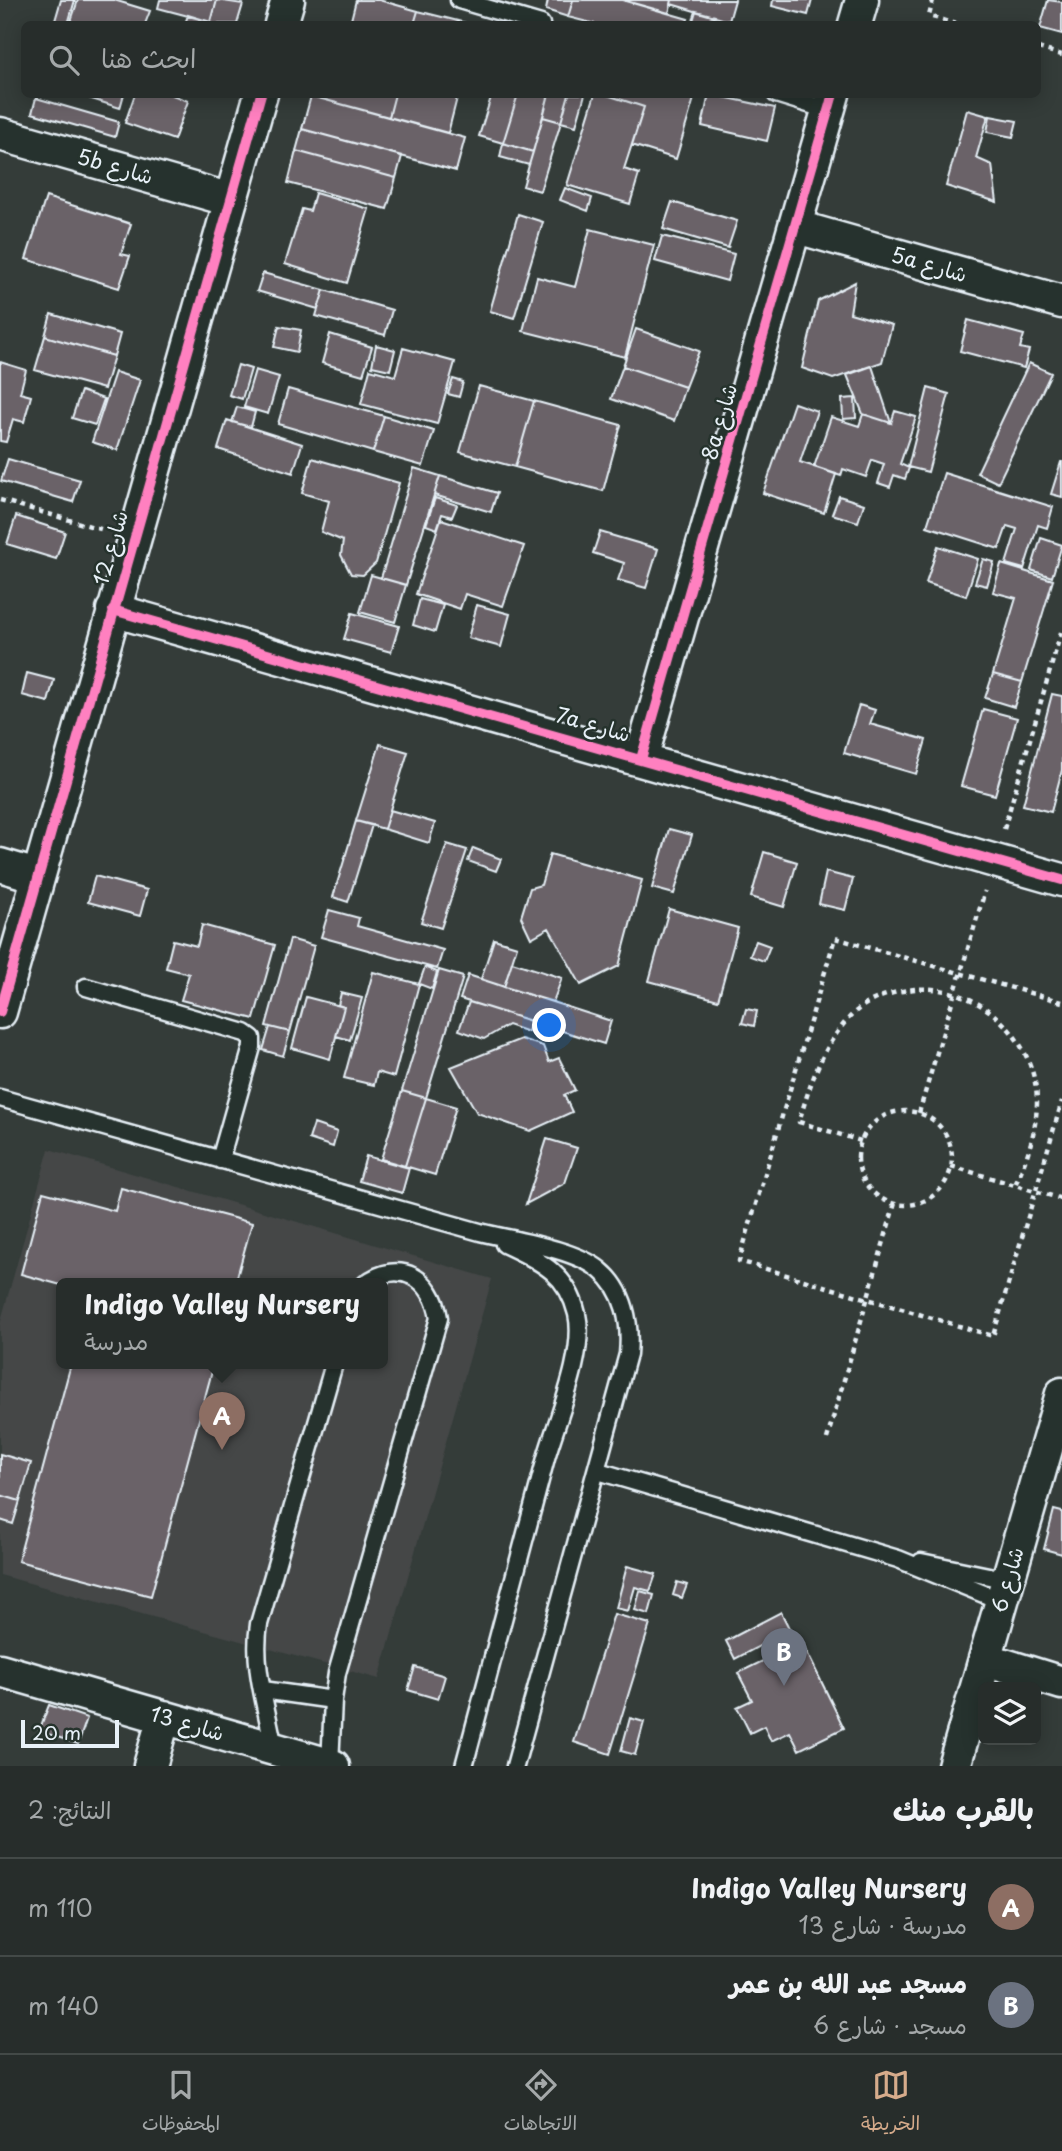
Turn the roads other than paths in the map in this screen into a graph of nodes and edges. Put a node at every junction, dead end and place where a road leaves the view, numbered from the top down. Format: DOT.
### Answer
graph roads {
  1 [pos="288,0"];
  2 [pos="459,0"];
  3 [pos="862,0"];
  4 [pos="282,21"];
  5 [pos="531,21"];
  6 [pos="856,21"];
  7 [pos="260,98"];
  8 [pos="804,98"];
  9 [pos="831,102"];
  10 [pos="0,134"];
  11 [pos="231,200"];
  12 [pos="797,227"];
  13 [pos="1062,302"];
  14 [pos="113,610"];
  15 [pos="641,759"];
  16 [pos="0,866"];
  17 [pos="37,876"];
  18 [pos="1062,880"];
  19 [pos="86,987"];
  20 [pos="0,1012"];
  21 [pos="0,1098"];
  22 [pos="220,1160"];
  23 [pos="480,1232"];
  24 [pos="375,1278"];
  25 [pos="333,1369"];
  26 [pos="1062,1394"];
  27 [pos="598,1471"];
  28 [pos="1004,1590"];
  29 [pos="985,1660"];
  30 [pos="0,1670"];
  31 [pos="1062,1683"];
  32 [pos="263,1690"];
  33 [pos="333,1700"];
  34 [pos="164,1717"];
  35 [pos="274,1749"];
  36 [pos="331,1765"];
  37 [pos="150,1766"];
  38 [pos="464,1766"];
  39 [pos="515,1766"];
  40 [pos="954,1766"];
  1 -- 4 [label="street"];
  2 -- 5 [label="lane"];
  3 -- 6 [label="street"];
  7 -- 11 [label="street, شارع 12"];
  8 -- 9 [label="lane"];
  9 -- 12 [label="street, 8a شارع"];
  10 -- 11 [label="street, 5b شارع"];
  11 -- 14 [label="street, شارع 12"];
  12 -- 13 [label="street, 5a شارع"];
  12 -- 15 [label="street, 8a شارع"];
  14 -- 15 [label="street, 7a شارع"];
  14 -- 17 [label="street, شارع 12"];
  15 -- 18 [label="street, 7a شارع"];
  16 -- 17 [label="street"];
  17 -- 20 [label="street, شارع 12"];
  19 -- 22 [label="lane"];
  21 -- 22 [label="lane"];
  22 -- 23 [label="lane"];
  23 -- 27 [label="lane"];
  23 -- 38 [label="lane"];
  24 -- 33 [label="lane"];
  25 -- 32 [label="lane"];
  26 -- 28 [label="street, شارع 6"];
  27 -- 28 [label="lane"];
  27 -- 39 [label="lane"];
  28 -- 29 [label="street, شارع 6"];
  29 -- 31 [label="street"];
  29 -- 40 [label="street, شارع 6"];
  30 -- 34 [label="street, شارع 13"];
  32 -- 33 [label="lane"];
  32 -- 35 [label="lane"];
  33 -- 36 [label="lane"];
  34 -- 35 [label="street, شارع 13"];
  34 -- 37 [label="street"];
  35 -- 36 [label="street, شارع 13"];
}
